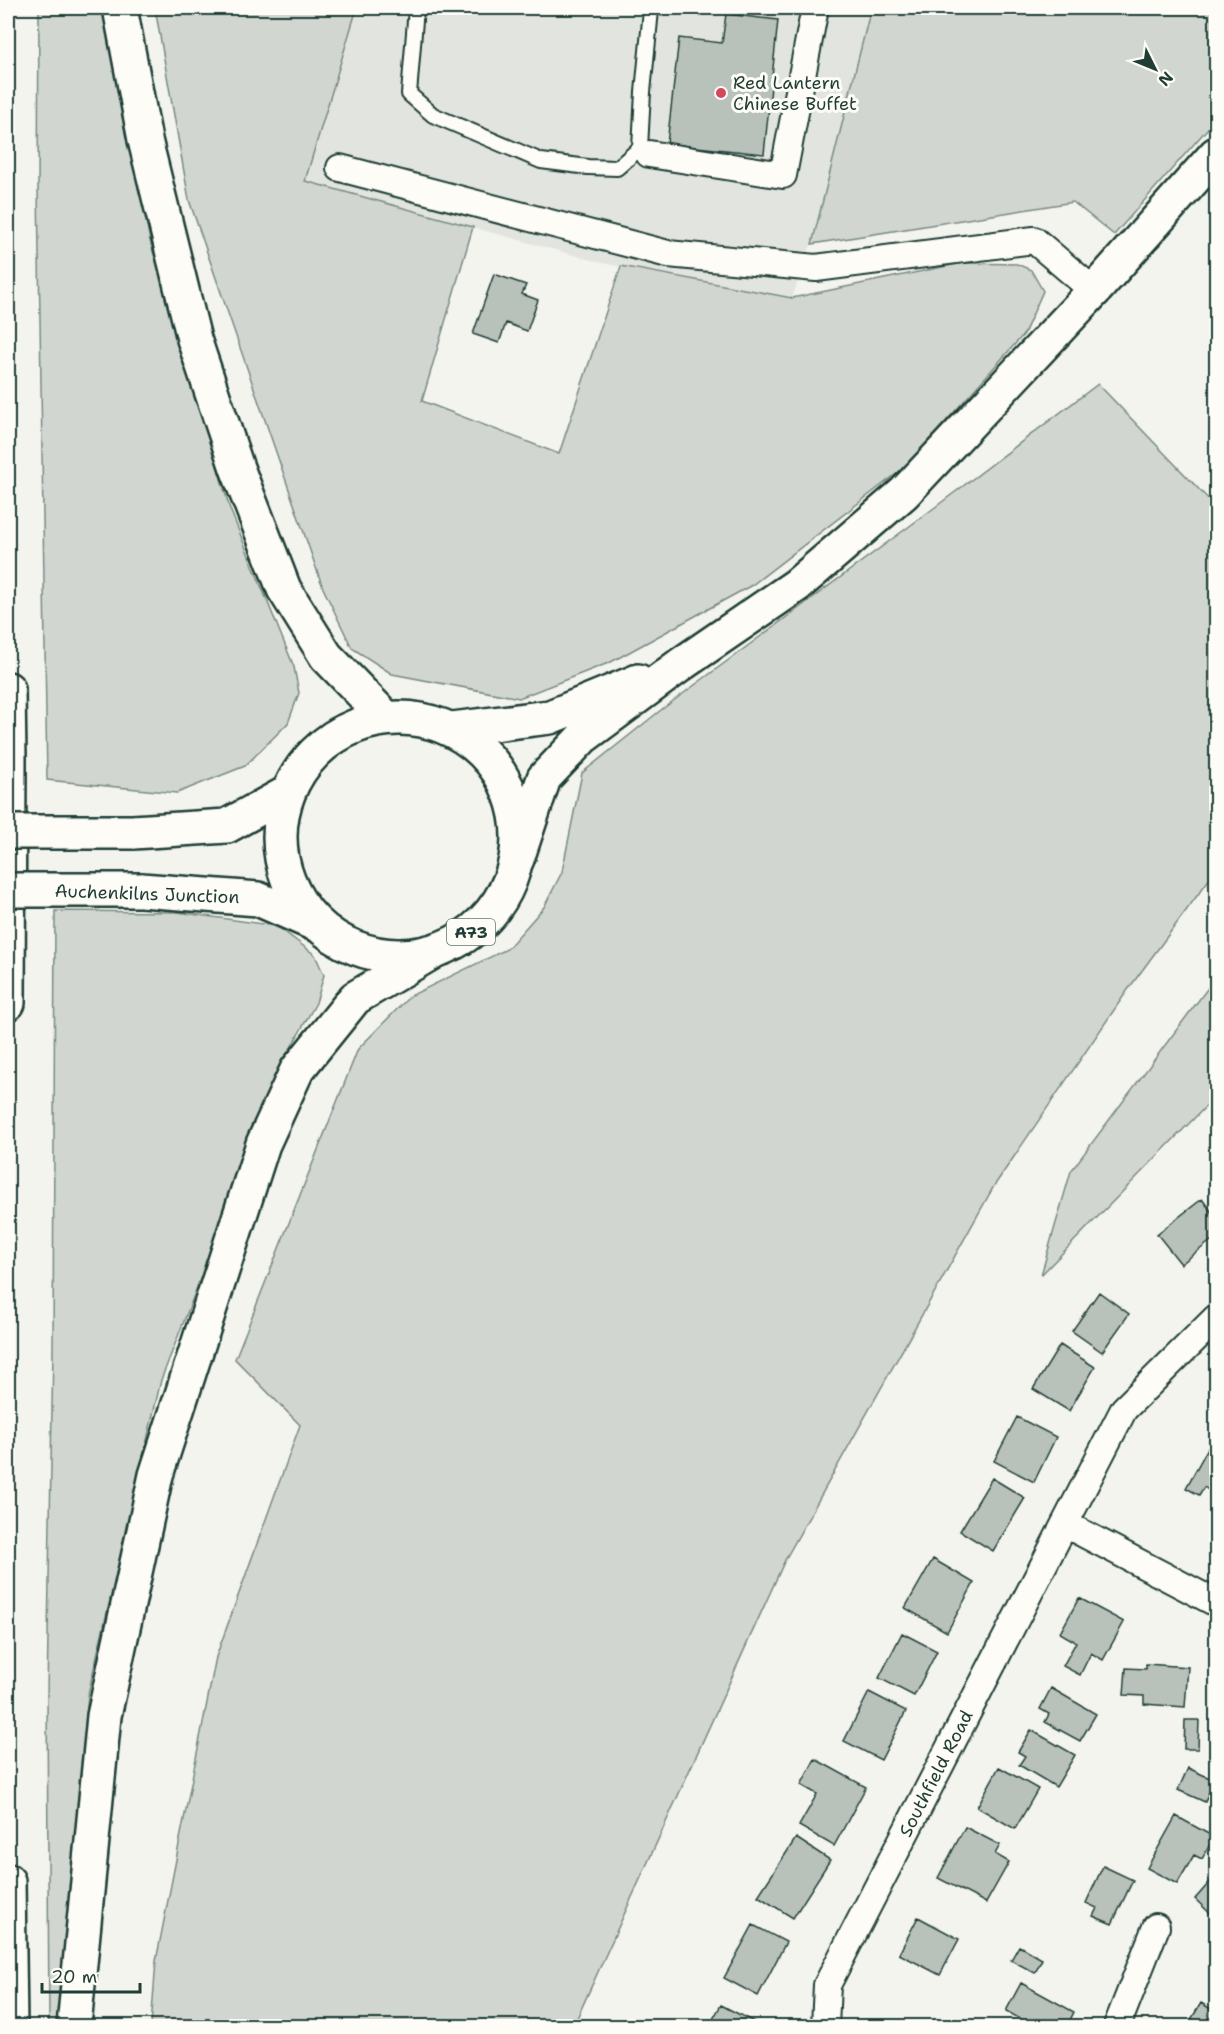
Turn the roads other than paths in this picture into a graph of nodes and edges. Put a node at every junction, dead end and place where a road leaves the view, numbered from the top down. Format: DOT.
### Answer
graph roads {
  1 [pos="120,8"];
  2 [pos="416,8"];
  3 [pos="649,8"];
  4 [pos="815,8"];
  5 [pos="645,151"];
  6 [pos="1216,154"];
  7 [pos="340,168"];
  8 [pos="1094,291"];
  9 [pos="683,663"];
  10 [pos="8,689"];
  11 [pos="386,718"];
  12 [pos="452,729"];
  13 [pos="287,793"];
  14 [pos="8,832"];
  15 [pos="517,859"];
  16 [pos="8,890"];
  17 [pos="317,925"];
  18 [pos="431,953"];
  19 [pos="8,1003"];
  20 [pos="1216,1318"];
  21 [pos="1065,1524"];
  22 [pos="1216,1603"];
  23 [pos="8,1881"];
  24 [pos="1156,1927"];
  25 [pos="10,2026"];
  26 [pos="74,2026"];
  27 [pos="825,2026"];
  28 [pos="1118,2026"];
  1 -- 11 [label="main road"];
  2 -- 5 [label="lane"];
  3 -- 5 [label="lane"];
  4 -- 5 [label="street"];
  6 -- 8 [label="main road"];
  7 -- 8 [label="street"];
  8 -- 9 [label="main road"];
  9 -- 12 [label="main road"];
  9 -- 15 [label="main road"];
  10 -- 19 [label="main road"];
  11 -- 12 [label="main road, Auchenkilns Junction / A73"];
  11 -- 13 [label="main road, Auchenkilns Junction / A73"];
  12 -- 15 [label="main road, Auchenkilns Junction / A73"];
  13 -- 14 [label="main road, Auchenkilns Junction / A73, bridge"];
  13 -- 17 [label="main road, Auchenkilns Junction / A73"];
  15 -- 18 [label="main road, Auchenkilns Junction / A73"];
  16 -- 17 [label="main road, Auchenkilns Junction / A73, bridge"];
  17 -- 18 [label="main road, Auchenkilns Junction / A73"];
  18 -- 26 [label="main road"];
  20 -- 21 [label="street, Southfield Road"];
  21 -- 22 [label="street"];
  21 -- 27 [label="street, Southfield Road"];
  23 -- 25 [label="main road"];
  24 -- 28 [label="street"];
}
